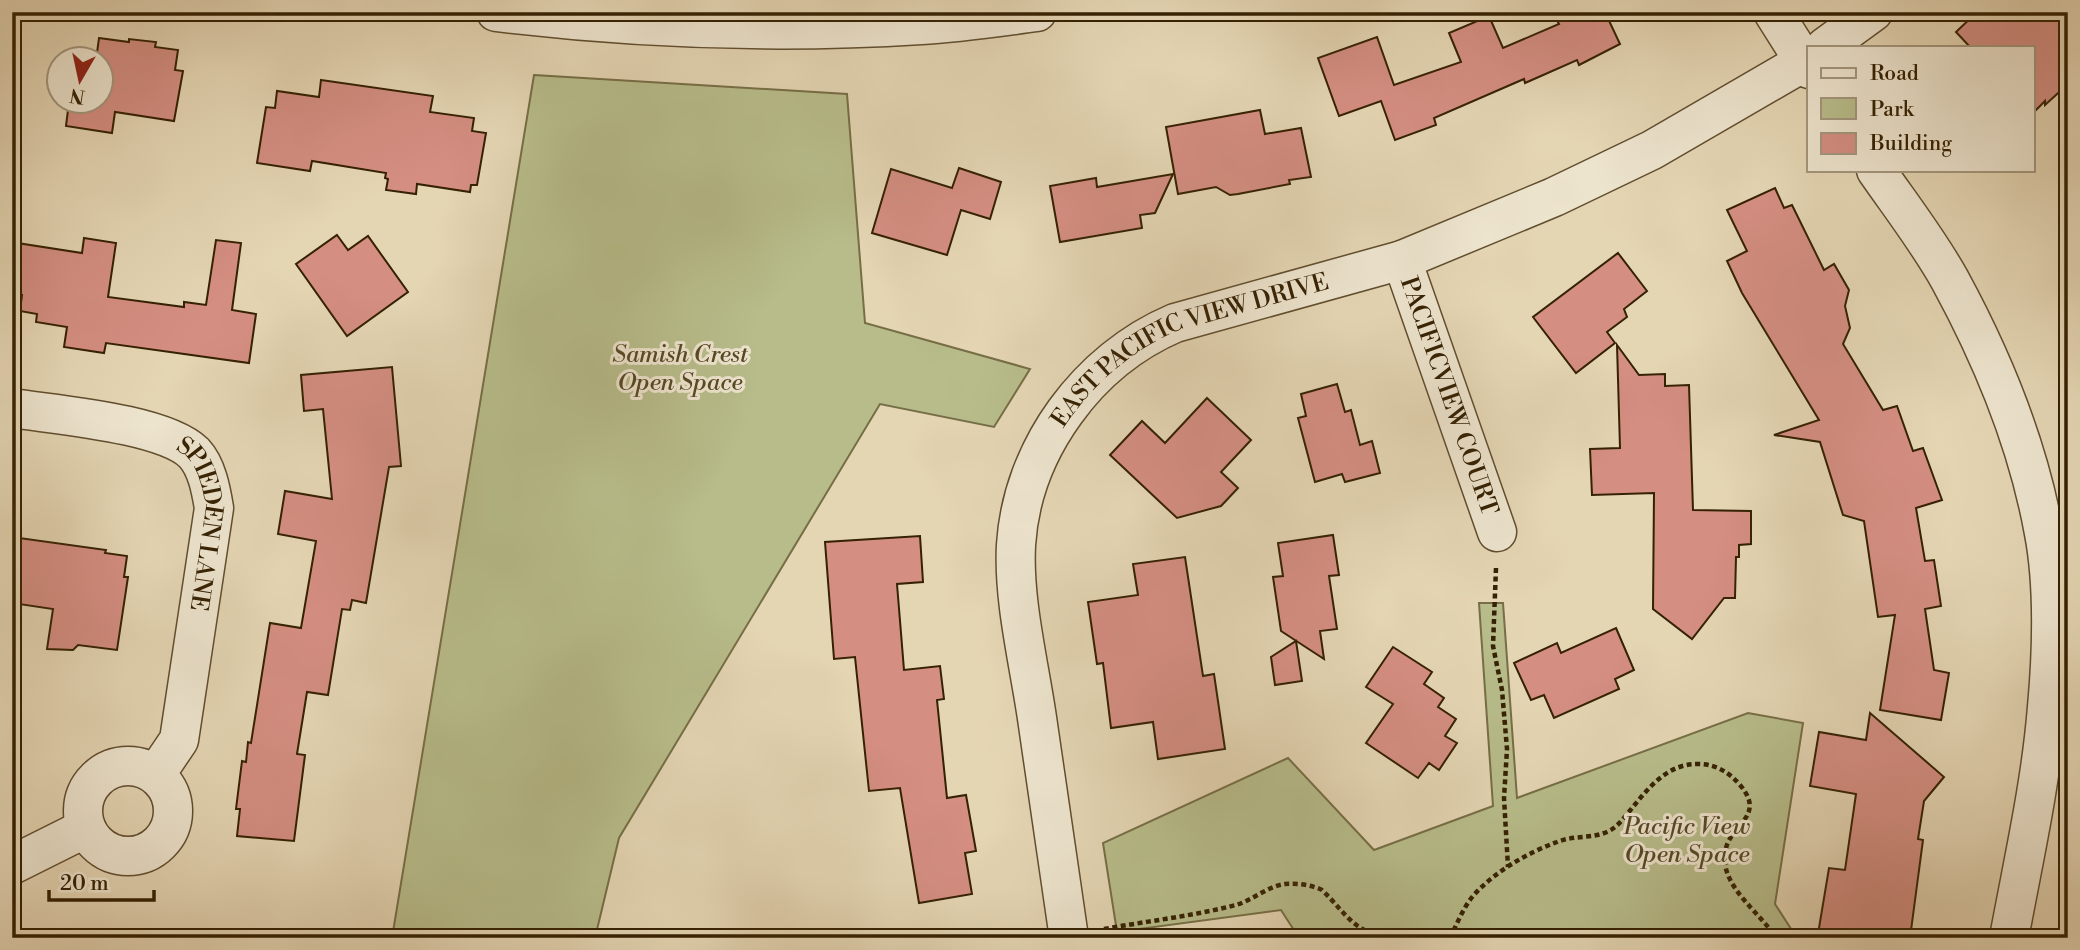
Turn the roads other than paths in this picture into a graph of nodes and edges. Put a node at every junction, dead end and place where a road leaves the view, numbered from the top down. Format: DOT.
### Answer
graph roads {
  1 [pos="496,12"];
  2 [pos="1037,12"];
  3 [pos="1773,12"];
  4 [pos="1873,12"];
  5 [pos="1829,46"];
  6 [pos="1807,53"];
  7 [pos="1807,62"];
  8 [pos="1877,172"];
  9 [pos="1402,260"];
  10 [pos="12,408"];
  11 [pos="1497,532"];
  12 [pos="2056,533"];
  13 [pos="156,774"];
  14 [pos="86,828"];
  15 [pos="12,865"];
  16 [pos="1069,936"];
  17 [pos="2009,938"];
  1 -- 2 [label="street"];
  3 -- 6 [label="street"];
  4 -- 5 [label="street, EAST PACIFIC VIEW DRIVE"];
  7 -- 9 [label="street, EAST PACIFIC VIEW DRIVE"];
  8 -- 12 [label="street"];
  9 -- 11 [label="street, PACIFICVIEW COURT"];
  9 -- 16 [label="street, EAST PACIFIC VIEW DRIVE"];
  10 -- 13 [label="street, SPIEDEN LANE"];
  12 -- 17 [label="street"];
  13 -- 14 [label="street"];
  13 -- 14 [label="street"];
  14 -- 15 [label="street"];
}
